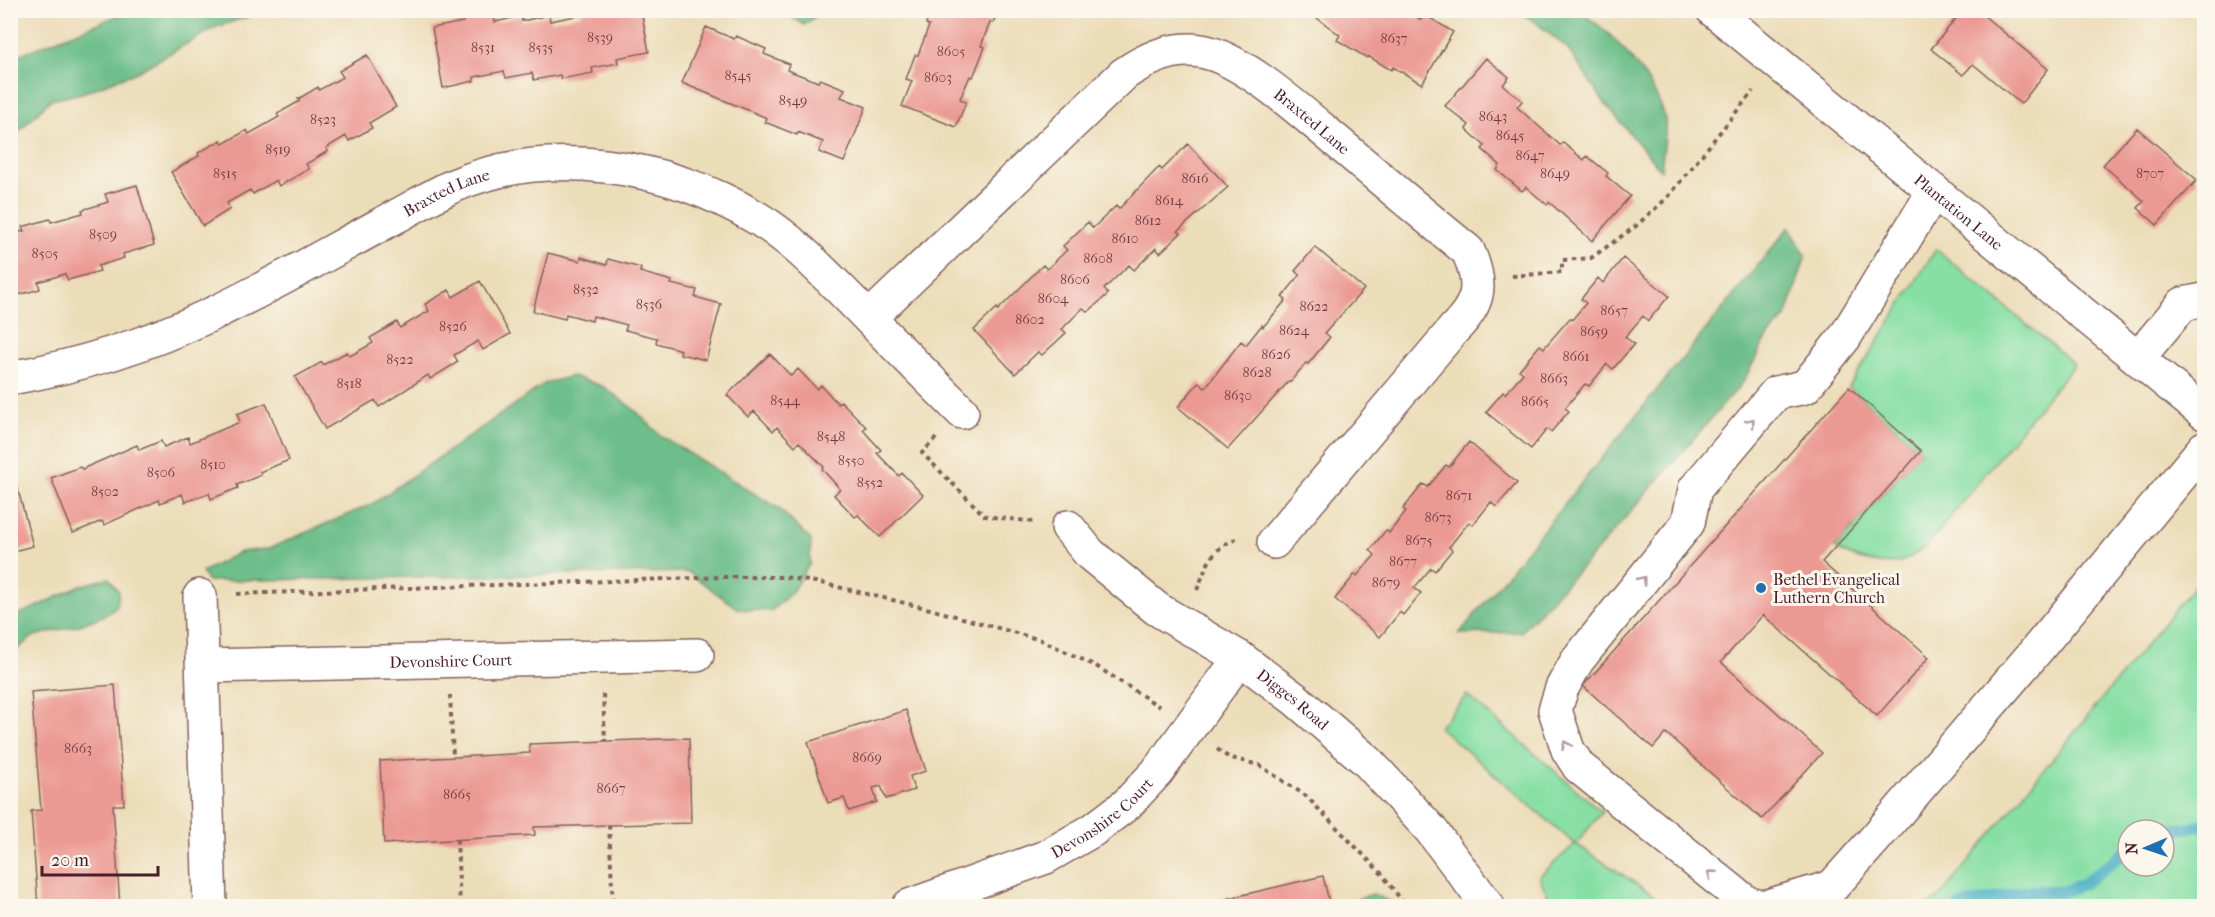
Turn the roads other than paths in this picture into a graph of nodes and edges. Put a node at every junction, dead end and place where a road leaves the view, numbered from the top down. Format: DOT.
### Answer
graph roads {
  1 [pos="1713,10"];
  2 [pos="1934,191"];
  3 [pos="2205,300"];
  4 [pos="869,318"];
  5 [pos="2138,358"];
  6 [pos="10,378"];
  7 [pos="962,412"];
  8 [pos="2205,413"];
  9 [pos="2205,448"];
  10 [pos="1068,527"];
  11 [pos="1277,540"];
  12 [pos="200,596"];
  13 [pos="697,655"];
  14 [pos="1240,658"];
  15 [pos="202,666"];
  16 [pos="210,906"];
  17 [pos="909,906"];
  18 [pos="1488,906"];
  19 [pos="1758,906"];
  20 [pos="1768,906"];
  1 -- 2 [label="street, Plantation Lane"];
  2 -- 5 [label="street, Plantation Lane"];
  19 -- 2 [label="street, one-way"];
  3 -- 5 [label="street"];
  4 -- 6 [label="street, Braxted Lane"];
  4 -- 7 [label="street, Braxted Lane"];
  4 -- 11 [label="street, Braxted Lane"];
  5 -- 8 [label="street, Plantation Lane"];
  9 -- 20 [label="street"];
  10 -- 14 [label="street, Digges Road"];
  12 -- 15 [label="street"];
  13 -- 15 [label="street, Devonshire Court"];
  14 -- 17 [label="street, Devonshire Court"];
  14 -- 18 [label="street, Digges Road"];
  15 -- 16 [label="street"];
}
